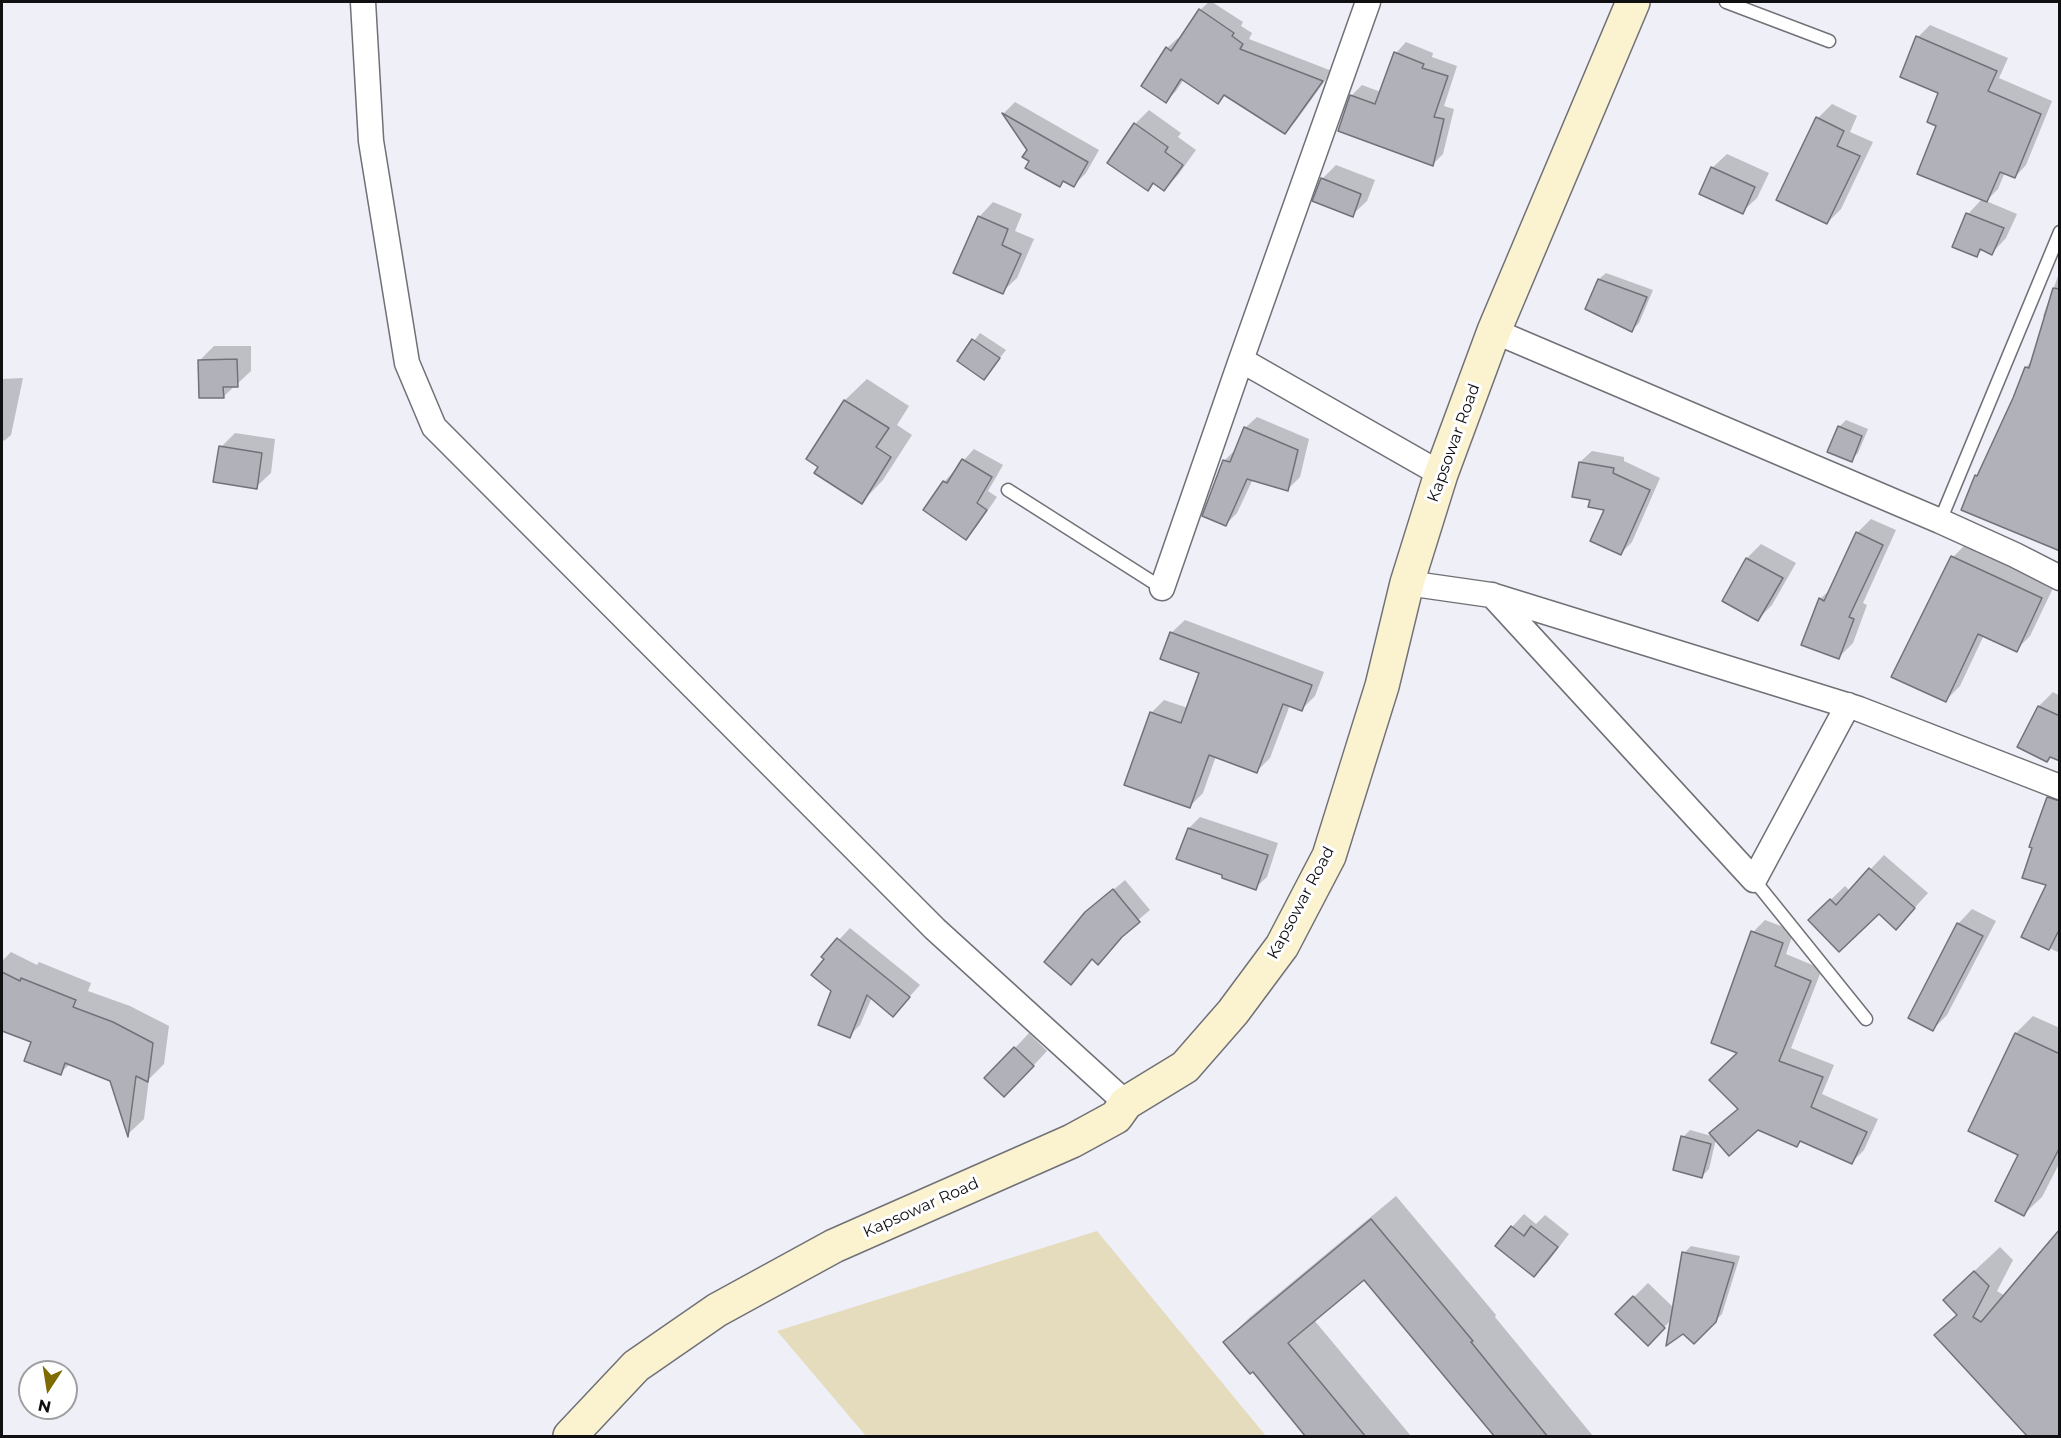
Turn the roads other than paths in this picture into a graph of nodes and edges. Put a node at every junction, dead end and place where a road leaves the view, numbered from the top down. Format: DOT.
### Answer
graph roads {
  1 [pos="363,2"];
  2 [pos="1368,2"];
  3 [pos="1633,2"];
  4 [pos="1726,2"];
  5 [pos="1829,41"];
  6 [pos="2060,232"];
  7 [pos="1494,331"];
  8 [pos="1240,360"];
  9 [pos="1442,474"];
  10 [pos="1008,490"];
  11 [pos="1940,520"];
  12 [pos="2060,578"];
  13 [pos="1407,583"];
  14 [pos="1162,588"];
  15 [pos="1491,595"];
  16 [pos="1848,705"];
  17 [pos="2060,787"];
  18 [pos="1754,880"];
  19 [pos="1866,1020"];
  20 [pos="1125,1102"];
  21 [pos="570,1437"];
  1 -- 20 [label="street"];
  2 -- 8 [label="street"];
  3 -- 7 [label="main road, Kapsowar Road"];
  4 -- 5 [label="lane"];
  6 -- 11 [label="lane"];
  7 -- 9 [label="main road, Kapsowar Road"];
  7 -- 11 [label="street"];
  8 -- 9 [label="street"];
  8 -- 14 [label="street"];
  9 -- 13 [label="main road, Kapsowar Road"];
  10 -- 14 [label="lane"];
  11 -- 12 [label="street"];
  13 -- 15 [label="street"];
  13 -- 20 [label="main road, Kapsowar Road"];
  15 -- 16 [label="street"];
  15 -- 18 [label="street"];
  16 -- 17 [label="street"];
  16 -- 18 [label="street"];
  18 -- 19 [label="lane"];
  20 -- 21 [label="main road, Kapsowar Road"];
}
